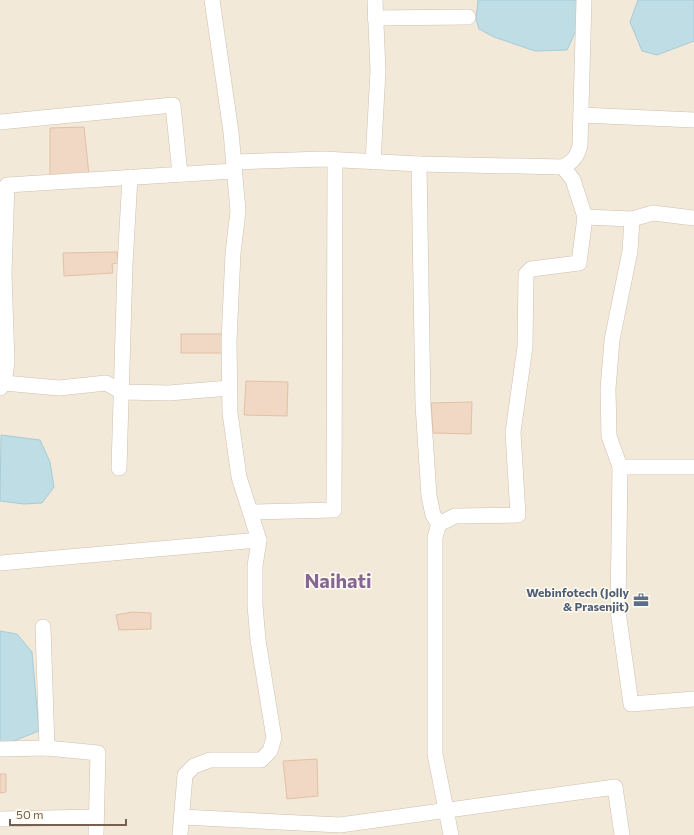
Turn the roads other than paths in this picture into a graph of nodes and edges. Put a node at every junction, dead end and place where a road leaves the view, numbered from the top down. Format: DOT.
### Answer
graph roads {
  1 [pos="212,0"];
  2 [pos="375,0"];
  3 [pos="584,0"];
  4 [pos="468,17"];
  5 [pos="375,18"];
  6 [pos="581,115"];
  7 [pos="694,120"];
  8 [pos="0,122"];
  9 [pos="335,160"];
  10 [pos="374,162"];
  11 [pos="419,164"];
  12 [pos="234,166"];
  13 [pos="563,167"];
  14 [pos="180,174"];
  15 [pos="130,177"];
  16 [pos="585,217"];
  17 [pos="632,218"];
  18 [pos="694,218"];
  19 [pos="3,220"];
  20 [pos="4,362"];
  21 [pos="2,386"];
  22 [pos="229,388"];
  23 [pos="122,392"];
  24 [pos="620,467"];
  25 [pos="694,467"];
  26 [pos="119,468"];
  27 [pos="251,512"];
  28 [pos="439,524"];
  29 [pos="259,540"];
  30 [pos="0,563"];
  31 [pos="43,626"];
  32 [pos="694,699"];
  33 [pos="47,748"];
  34 [pos="0,749"];
  35 [pos="446,810"];
  36 [pos="95,817"];
  37 [pos="182,817"];
  38 [pos="0,819"];
  39 [pos="96,835"];
  40 [pos="180,835"];
  41 [pos="451,835"];
  42 [pos="622,835"];
  1 -- 12 [label="street"];
  2 -- 5 [label="street"];
  3 -- 6 [label="street"];
  4 -- 5 [label="street"];
  5 -- 10 [label="street"];
  6 -- 7 [label="street"];
  6 -- 13 [label="street"];
  8 -- 14 [label="street"];
  9 -- 10 [label="street"];
  9 -- 12 [label="street"];
  9 -- 27 [label="street"];
  10 -- 11 [label="street"];
  11 -- 13 [label="street"];
  11 -- 28 [label="street"];
  12 -- 14 [label="street"];
  12 -- 22 [label="street"];
  13 -- 16 [label="street"];
  14 -- 15 [label="street"];
  15 -- 19 [label="street"];
  15 -- 23 [label="street"];
  16 -- 17 [label="street"];
  16 -- 28 [label="street"];
  17 -- 18 [label="street"];
  17 -- 24 [label="street"];
  19 -- 20 [label="street"];
  20 -- 21 [label="street"];
  21 -- 23 [label="street"];
  22 -- 23 [label="street"];
  22 -- 27 [label="street"];
  23 -- 26 [label="street"];
  24 -- 25 [label="street"];
  24 -- 32 [label="street"];
  27 -- 29 [label="street"];
  28 -- 35 [label="street"];
  29 -- 30 [label="street"];
  29 -- 37 [label="street"];
  31 -- 33 [label="street"];
  33 -- 34 [label="street"];
  33 -- 36 [label="street"];
  35 -- 37 [label="street"];
  35 -- 41 [label="street"];
  35 -- 42 [label="street"];
  36 -- 38 [label="street"];
  36 -- 39 [label="street"];
  37 -- 40 [label="street"];
}
